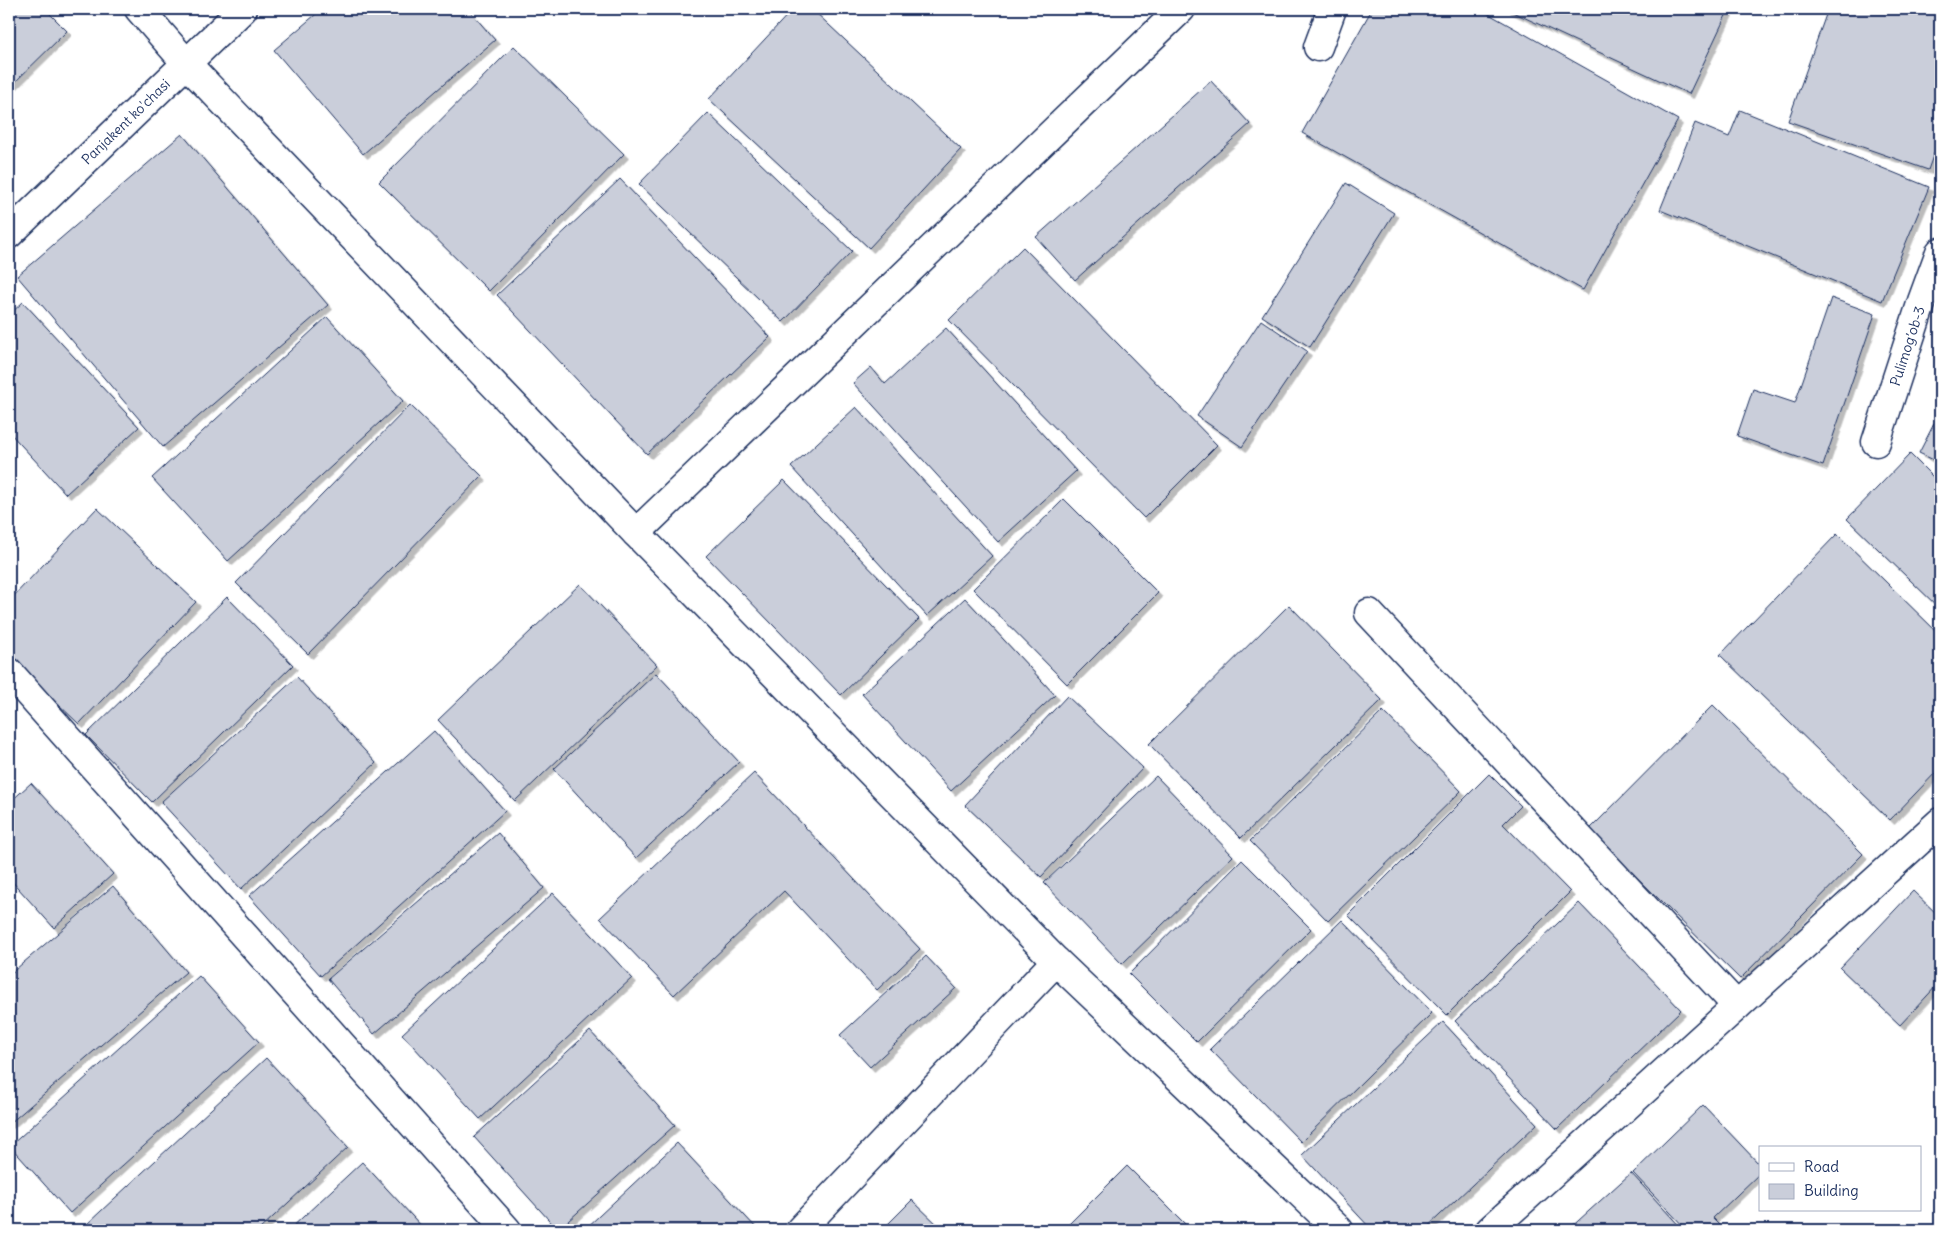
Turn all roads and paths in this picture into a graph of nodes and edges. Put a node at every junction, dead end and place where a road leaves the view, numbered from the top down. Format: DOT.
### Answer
graph roads {
  1 [pos="139,9"];
  2 [pos="243,9"];
  3 [pos="1181,9"];
  4 [pos="1332,9"];
  5 [pos="1318,47"];
  6 [pos="187,64"];
  7 [pos="9,234"];
  8 [pos="1940,252"];
  9 [pos="1931,306"];
  10 [pos="1876,442"];
  11 [pos="636,533"];
  12 [pos="1369,613"];
  13 [pos="9,672"];
  14 [pos="1940,822"];
  15 [pos="1056,961"];
  16 [pos="1737,1006"];
  17 [pos="507,1230"];
  18 [pos="800,1230"];
  19 [pos="1339,1230"];
  20 [pos="1490,1230"];
  1 -- 6 [label="street"];
  2 -- 6 [label="street, Panjakent ko'chasi"];
  3 -- 11 [label="street"];
  4 -- 5 [label="street"];
  6 -- 7 [label="street, Panjakent ko'chasi"];
  6 -- 11 [label="street"];
  8 -- 9 [label="street, Pulimog’ob-3"];
  9 -- 10 [label="street, Pulimog’ob-3"];
  11 -- 15 [label="street"];
  12 -- 16 [label="street"];
  13 -- 17 [label="street"];
  14 -- 16 [label="street"];
  15 -- 18 [label="street"];
  15 -- 19 [label="street"];
  16 -- 20 [label="street"];
}
